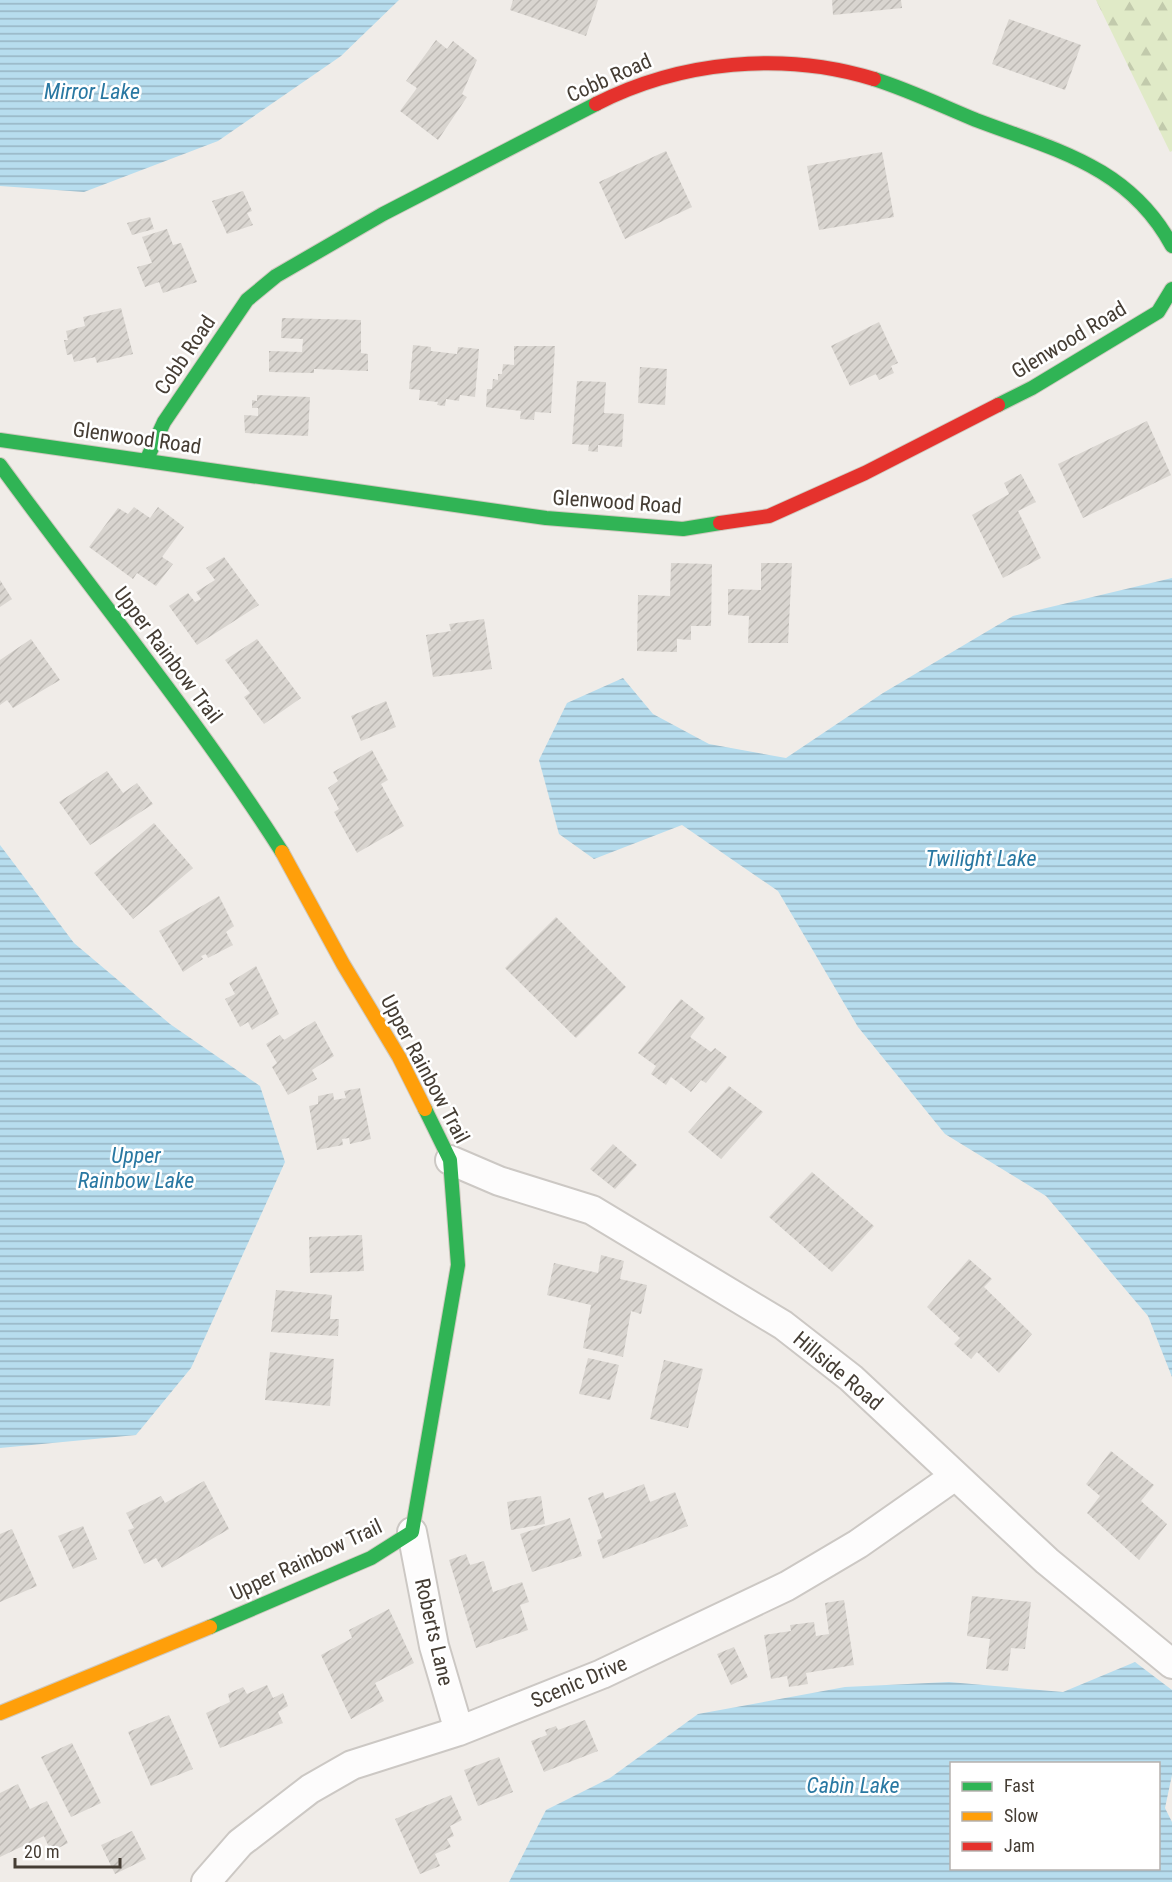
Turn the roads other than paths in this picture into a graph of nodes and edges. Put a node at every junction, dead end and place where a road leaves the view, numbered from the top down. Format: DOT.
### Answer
graph roads {
  1 [pos="1172,246"];
  2 [pos="1172,289"];
  3 [pos="0,440"];
  4 [pos="146,461"];
  5 [pos="0,465"];
  6 [pos="450,1160"];
  7 [pos="955,1476"];
  8 [pos="412,1532"];
  9 [pos="1172,1664"];
  10 [pos="0,1713"];
  11 [pos="459,1731"];
  12 [pos="206,1882"];
  1 -- 4 [label="street, Cobb Road"];
  2 -- 4 [label="street, Glenwood Road"];
  3 -- 4 [label="street, Glenwood Road"];
  5 -- 6 [label="street, Upper Rainbow Trail"];
  6 -- 7 [label="street, Hillside Road"];
  6 -- 8 [label="street, Upper Rainbow Trail"];
  7 -- 9 [label="street, Hillside Road"];
  7 -- 11 [label="street, Scenic Drive"];
  8 -- 10 [label="street, Upper Rainbow Trail"];
  8 -- 11 [label="street, Roberts Lane"];
  11 -- 12 [label="street, Scenic Drive"];
}
